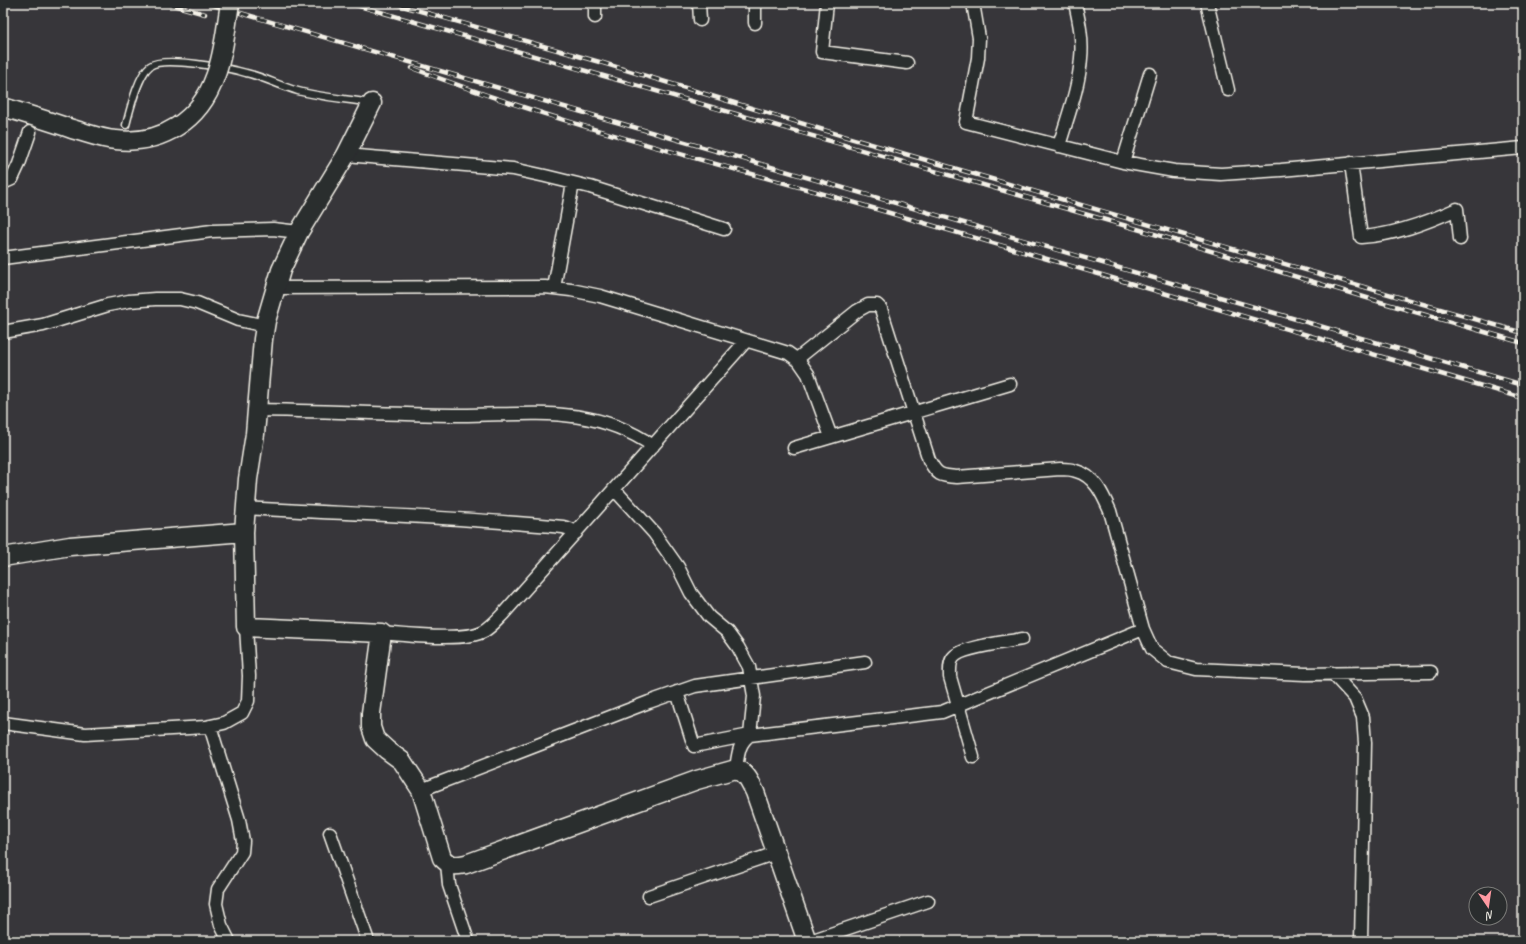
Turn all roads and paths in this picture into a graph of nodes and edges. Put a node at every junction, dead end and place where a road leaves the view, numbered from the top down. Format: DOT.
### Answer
graph roads {
  1 [pos="230,3"];
  2 [pos="595,3"];
  3 [pos="699,3"];
  4 [pos="755,3"];
  5 [pos="827,3"];
  6 [pos="973,3"];
  7 [pos="1075,3"];
  8 [pos="1207,3"];
  9 [pos="595,17"];
  10 [pos="700,20"];
  11 [pos="755,23"];
  12 [pos="907,63"];
  13 [pos="1150,74"];
  14 [pos="1228,90"];
  15 [pos="372,103"];
  16 [pos="3,107"];
  17 [pos="126,125"];
  18 [pos="30,132"];
  19 [pos="1059,146"];
  20 [pos="1523,148"];
  21 [pos="346,155"];
  22 [pos="1123,162"];
  23 [pos="1351,163"];
  24 [pos="3,183"];
  25 [pos="573,183"];
  26 [pos="724,230"];
  27 [pos="299,232"];
  28 [pos="1460,239"];
  29 [pos="3,258"];
  30 [pos="276,288"];
  31 [pos="554,288"];
  32 [pos="266,326"];
  33 [pos="3,332"];
  34 [pos="746,342"];
  35 [pos="797,359"];
  36 [pos="1010,384"];
  37 [pos="257,410"];
  38 [pos="914,412"];
  39 [pos="831,437"];
  40 [pos="653,446"];
  41 [pos="794,448"];
  42 [pos="614,489"];
  43 [pos="246,508"];
  44 [pos="244,532"];
  45 [pos="576,533"];
  46 [pos="3,557"];
  47 [pos="246,627"];
  48 [pos="1143,629"];
  49 [pos="382,634"];
  50 [pos="1022,639"];
  51 [pos="865,662"];
  52 [pos="1431,672"];
  53 [pos="1332,673"];
  54 [pos="751,678"];
  55 [pos="677,692"];
  56 [pos="959,705"];
  57 [pos="3,723"];
  58 [pos="210,726"];
  59 [pos="750,735"];
  60 [pos="973,757"];
  61 [pos="736,769"];
  62 [pos="421,790"];
  63 [pos="330,833"];
  64 [pos="776,852"];
  65 [pos="448,863"];
  66 [pos="649,896"];
  67 [pos="928,901"];
  68 [pos="228,941"];
  69 [pos="368,941"];
  70 [pos="468,941"];
  71 [pos="808,941"];
  72 [pos="1361,941"];
  1 -- 16 [label="street, bridge"];
  2 -- 9 [label="street"];
  3 -- 10 [label="street"];
  4 -- 11 [label="street"];
  5 -- 12 [label="street"];
  6 -- 19 [label="street"];
  7 -- 19 [label="street"];
  8 -- 14 [label="street"];
  13 -- 22 [label="street"];
  15 -- 17 [label="lane"];
  15 -- 21 [label="street"];
  18 -- 24 [label="street"];
  19 -- 22 [label="street"];
  20 -- 23 [label="street"];
  21 -- 25 [label="street"];
  21 -- 27 [label="street"];
  22 -- 23 [label="street"];
  23 -- 28 [label="street"];
  25 -- 26 [label="street"];
  25 -- 31 [label="street"];
  27 -- 29 [label="street"];
  27 -- 30 [label="street"];
  30 -- 31 [label="street"];
  30 -- 32 [label="street"];
  31 -- 34 [label="street"];
  32 -- 33 [label="street"];
  32 -- 37 [label="street"];
  34 -- 35 [label="street"];
  34 -- 40 [label="street"];
  35 -- 38 [label="street"];
  35 -- 39 [label="street"];
  36 -- 38 [label="street"];
  37 -- 40 [label="street"];
  37 -- 43 [label="street"];
  38 -- 39 [label="street"];
  38 -- 48 [label="street"];
  39 -- 41 [label="street"];
  40 -- 42 [label="street"];
  42 -- 45 [label="street"];
  42 -- 54 [label="street"];
  43 -- 44 [label="street"];
  43 -- 45 [label="street"];
  44 -- 46 [label="street"];
  44 -- 47 [label="street"];
  45 -- 49 [label="street"];
  47 -- 49 [label="street"];
  47 -- 58 [label="street"];
  48 -- 53 [label="street"];
  48 -- 56 [label="street"];
  49 -- 62 [label="street"];
  50 -- 56 [label="street"];
  51 -- 54 [label="street"];
  52 -- 53 [label="street"];
  53 -- 72 [label="street"];
  54 -- 55 [label="street"];
  54 -- 59 [label="street"];
  55 -- 59 [label="street"];
  55 -- 62 [label="street"];
  56 -- 59 [label="street"];
  56 -- 60 [label="street"];
  57 -- 58 [label="street"];
  58 -- 68 [label="street"];
  59 -- 61 [label="street"];
  61 -- 64 [label="street"];
  61 -- 65 [label="street"];
  62 -- 65 [label="street"];
  63 -- 69 [label="street"];
  64 -- 66 [label="street"];
  64 -- 71 [label="street"];
  65 -- 70 [label="street"];
  67 -- 71 [label="street"];
}
